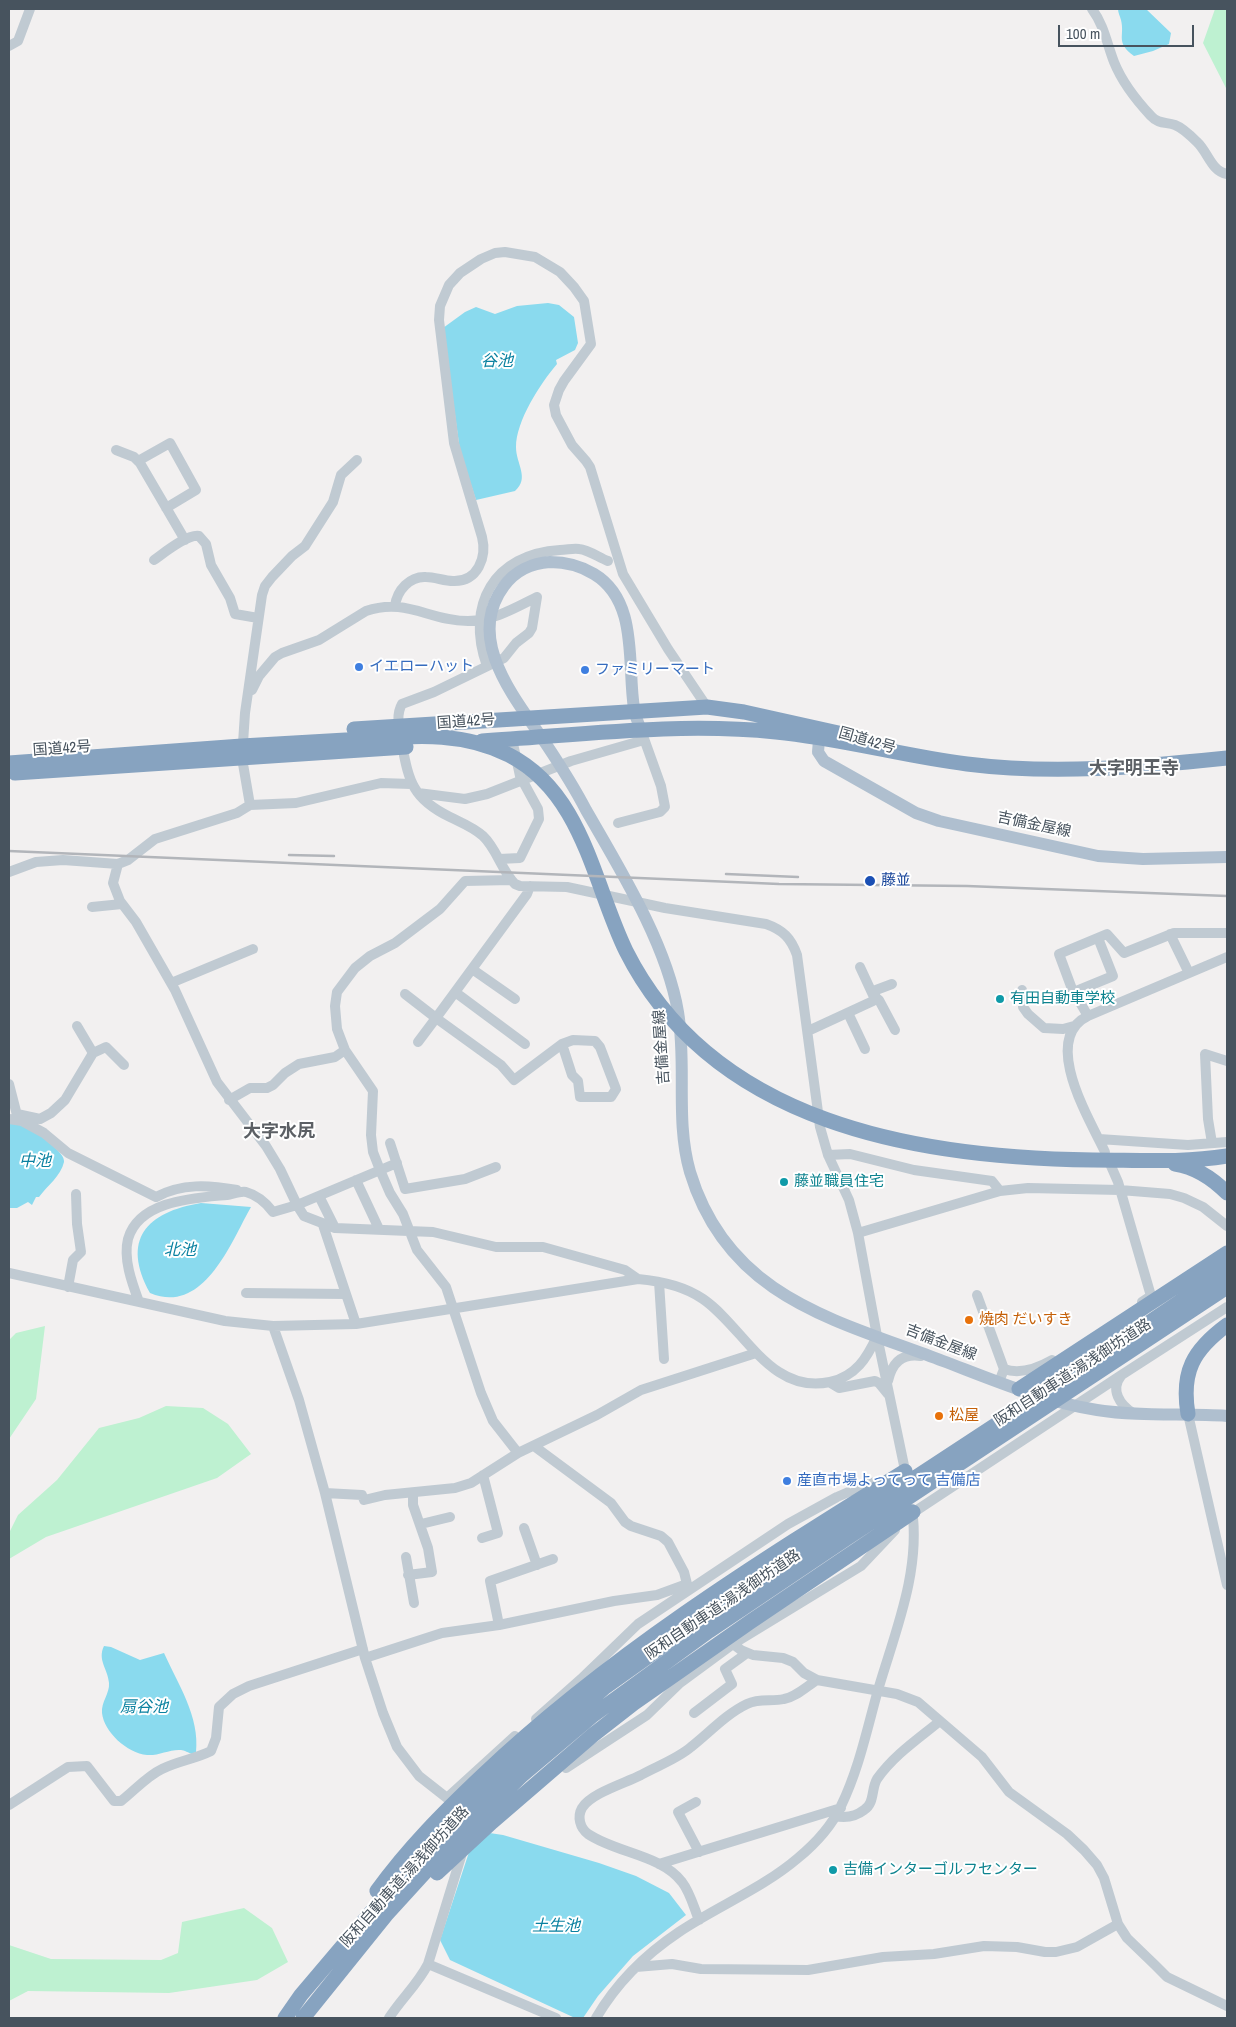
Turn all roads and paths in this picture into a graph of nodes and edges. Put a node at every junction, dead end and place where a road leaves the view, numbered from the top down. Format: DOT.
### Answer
graph roads {
  1 [pos="30,9"];
  2 [pos="1092,9"];
  3 [pos="9,46"];
  4 [pos="1227,174"];
  5 [pos="116,450"];
  6 [pos="357,460"];
  7 [pos="138,461"];
  8 [pos="166,508"];
  9 [pos="185,540"];
  10 [pos="612,558"];
  11 [pos="154,560"];
  12 [pos="590,571"];
  13 [pos="395,606"];
  14 [pos="258,618"];
  15 [pos="479,620"];
  16 [pos="487,666"];
  17 [pos="248,698"];
  18 [pos="707,708"];
  19 [pos="634,712"];
  20 [pos="399,726"];
  21 [pos="819,733"];
  22 [pos="642,735"];
  23 [pos="244,737"];
  24 [pos="512,740"];
  25 [pos="403,747"];
  26 [pos="9,753"];
  27 [pos="242,758"];
  28 [pos="1227,758"];
  29 [pos="9,763"];
  30 [pos="9,773"];
  31 [pos="522,781"];
  32 [pos="411,784"];
  33 [pos="418,793"];
  34 [pos="250,804"];
  35 [pos="618,823"];
  36 [pos="1227,857"];
  37 [pos="499,859"];
  38 [pos="118,864"];
  39 [pos="9,872"];
  40 [pos="511,880"];
  41 [pos="530,886"];
  42 [pos="122,904"];
  43 [pos="92,907"];
  44 [pos="1227,933"];
  45 [pos="1170,934"];
  46 [pos="1098,938"];
  47 [pos="253,949"];
  48 [pos="1227,957"];
  49 [pos="860,967"];
  50 [pos="472,969"];
  51 [pos="1189,973"];
  52 [pos="171,983"];
  53 [pos="892,984"];
  54 [pos="1022,990"];
  55 [pos="455,992"];
  56 [pos="1074,992"];
  57 [pos="405,994"];
  58 [pos="875,996"];
  59 [pos="515,999"];
  60 [pos="848,1012"];
  61 [pos="1088,1016"];
  62 [pos="436,1018"];
  63 [pos="77,1026"];
  64 [pos="1074,1026"];
  65 [pos="895,1030"];
  66 [pos="808,1031"];
  67 [pos="418,1042"];
  68 [pos="525,1044"];
  69 [pos="562,1044"];
  70 [pos="864,1049"];
  71 [pos="345,1050"];
  72 [pos="93,1053"];
  73 [pos="1227,1061"];
  74 [pos="124,1065"];
  75 [pos="9,1084"];
  76 [pos="229,1100"];
  77 [pos="15,1118"];
  78 [pos="1099,1139"];
  79 [pos="1227,1142"];
  80 [pos="390,1143"];
  81 [pos="1212,1143"];
  82 [pos="1105,1152"];
  83 [pos="828,1155"];
  84 [pos="1227,1156"];
  85 [pos="1156,1160"];
  86 [pos="396,1163"];
  87 [pos="1111,1166"];
  88 [pos="496,1167"];
  89 [pos="380,1170"];
  90 [pos="356,1180"];
  91 [pos="1120,1190"];
  92 [pos="244,1191"];
  93 [pos="1000,1191"];
  94 [pos="1227,1192"];
  95 [pos="76,1194"];
  96 [pos="319,1196"];
  97 [pos="296,1205"];
  98 [pos="323,1225"];
  99 [pos="1227,1226"];
  100 [pos="335,1228"];
  101 [pos="379,1230"];
  102 [pos="410,1230"];
  103 [pos="858,1233"];
  104 [pos="1227,1253"];
  105 [pos="1227,1270"];
  106 [pos="9,1273"];
  107 [pos="638,1279"];
  108 [pos="659,1282"];
  109 [pos="68,1287"];
  110 [pos="1227,1287"];
  111 [pos="246,1293"];
  112 [pos="346,1294"];
  113 [pos="977,1295"];
  114 [pos="139,1302"];
  115 [pos="1227,1307"];
  116 [pos="454,1309"];
  117 [pos="356,1324"];
  118 [pos="1227,1325"];
  119 [pos="273,1326"];
  120 [pos="877,1336"];
  121 [pos="756,1353"];
  122 [pos="937,1358"];
  123 [pos="664,1359"];
  124 [pos="1004,1369"];
  125 [pos="1123,1374"];
  126 [pos="829,1382"];
  127 [pos="999,1382"];
  128 [pos="887,1383"];
  129 [pos="1019,1389"];
  130 [pos="891,1400"];
  131 [pos="1073,1406"];
  132 [pos="1133,1413"];
  133 [pos="1226,1413"];
  134 [pos="1188,1414"];
  135 [pos="534,1446"];
  136 [pos="518,1453"];
  137 [pos="905,1471"];
  138 [pos="483,1475"];
  139 [pos="325,1493"];
  140 [pos="413,1493"];
  141 [pos="913,1512"];
  142 [pos="450,1517"];
  143 [pos="421,1524"];
  144 [pos="524,1528"];
  145 [pos="482,1538"];
  146 [pos="406,1557"];
  147 [pos="553,1559"];
  148 [pos="537,1565"];
  149 [pos="408,1575"];
  150 [pos="1227,1585"];
  151 [pos="688,1587"];
  152 [pos="414,1603"];
  153 [pos="499,1626"];
  154 [pos="734,1644"];
  155 [pos="364,1653"];
  156 [pos="747,1653"];
  157 [pos="817,1680"];
  158 [pos="878,1690"];
  159 [pos="694,1713"];
  160 [pos="940,1721"];
  161 [pos="472,1774"];
  162 [pos="447,1798"];
  163 [pos="696,1802"];
  164 [pos="9,1805"];
  165 [pos="838,1812"];
  166 [pos="699,1852"];
  167 [pos="659,1864"];
  168 [pos="394,1894"];
  169 [pos="699,1920"];
  170 [pos="1118,1924"];
  171 [pos="428,1964"];
  172 [pos="636,1967"];
  173 [pos="1227,2006"];
  174 [pos="285,2018"];
  175 [pos="303,2018"];
  176 [pos="389,2018"];
  177 [pos="556,2018"];
  178 [pos="596,2018"];
  1 -- 3 [label="street"];
  2 -- 4 [label="street"];
  5 -- 7 [label="street"];
  6 -- 14 [label="street"];
  7 -- 8 [label="street"];
  7 -- 8 [label="street"];
  8 -- 9 [label="street"];
  9 -- 11 [label="street"];
  9 -- 14 [label="street"];
  10 -- 12 [label="street"];
  10 -- 13 [label="street"];
  10 -- 15 [label="street"];
  10 -- 18 [label="street"];
  12 -- 19 [label="main road, 吉備金屋線"];
  12 -- 120 [label="main road, 吉備金屋線"];
  13 -- 15 [label="street"];
  13 -- 17 [label="street"];
  14 -- 17 [label="street"];
  15 -- 16 [label="street"];
  15 -- 16 [label="street"];
  16 -- 20 [label="street"];
  17 -- 23 [label="street"];
  18 -- 19 [label="highway, 国道42号"];
  18 -- 21 [label="highway, 国道42号"];
  19 -- 20 [label="highway, 国道42号"];
  19 -- 22 [label="main road, 吉備金屋線"];
  20 -- 23 [label="highway, 国道42号"];
  20 -- 25 [label="street"];
  21 -- 22 [label="highway, 国道42号"];
  21 -- 28 [label="highway, 国道42号"];
  21 -- 36 [label="main road, 吉備金屋線"];
  22 -- 24 [label="highway, 国道42号"];
  22 -- 31 [label="street"];
  22 -- 35 [label="street"];
  23 -- 26 [label="highway, 国道42号"];
  23 -- 27 [label="street"];
  24 -- 25 [label="highway, 国道42号"];
  24 -- 31 [label="street"];
  25 -- 27 [label="highway, 国道42号"];
  25 -- 32 [label="street"];
  27 -- 30 [label="highway, 国道42号"];
  27 -- 34 [label="street"];
  29 -- 85 [label="highway"];
  31 -- 33 [label="street"];
  31 -- 37 [label="street"];
  32 -- 33 [label="street"];
  32 -- 34 [label="street"];
  33 -- 37 [label="street"];
  34 -- 38 [label="street"];
  37 -- 40 [label="street"];
  38 -- 39 [label="street"];
  38 -- 42 [label="street"];
  40 -- 41 [label="street"];
  40 -- 71 [label="street"];
  41 -- 50 [label="street"];
  41 -- 66 [label="street"];
  42 -- 43 [label="street"];
  42 -- 52 [label="street"];
  44 -- 45 [label="street"];
  45 -- 46 [label="street"];
  45 -- 51 [label="street"];
  46 -- 56 [label="street"];
  46 -- 56 [label="street"];
  47 -- 52 [label="street"];
  48 -- 51 [label="street"];
  49 -- 58 [label="street"];
  50 -- 55 [label="street"];
  50 -- 59 [label="street"];
  51 -- 61 [label="street"];
  52 -- 76 [label="street"];
  53 -- 58 [label="street"];
  54 -- 64 [label="street"];
  55 -- 62 [label="street"];
  55 -- 68 [label="street"];
  56 -- 61 [label="street"];
  57 -- 62 [label="street"];
  58 -- 60 [label="street"];
  58 -- 65 [label="street"];
  60 -- 66 [label="street"];
  60 -- 70 [label="street"];
  61 -- 64 [label="street"];
  62 -- 67 [label="street"];
  62 -- 69 [label="street"];
  63 -- 72 [label="street"];
  64 -- 78 [label="street"];
  66 -- 83 [label="street"];
  69 -- 69 [label="street"];
  71 -- 76 [label="street"];
  71 -- 89 [label="street"];
  72 -- 74 [label="street"];
  72 -- 77 [label="street"];
  73 -- 81 [label="street"];
  75 -- 77 [label="street"];
  76 -- 97 [label="street"];
  77 -- 92 [label="street"];
  78 -- 81 [label="street"];
  78 -- 82 [label="street"];
  79 -- 81 [label="street"];
  80 -- 86 [label="street"];
  83 -- 93 [label="street"];
  83 -- 103 [label="street"];
  84 -- 85 [label="highway"];
  85 -- 94 [label="highway"];
  86 -- 88 [label="street"];
  86 -- 89 [label="street"];
  87 -- 91 [label="street"];
  89 -- 90 [label="street"];
  89 -- 102 [label="street"];
  90 -- 96 [label="street"];
  90 -- 101 [label="street"];
  91 -- 93 [label="street"];
  91 -- 99 [label="street"];
  91 -- 124 [label="street"];
  92 -- 97 [label="street"];
  92 -- 114 [label="street"];
  93 -- 103 [label="street"];
  95 -- 109 [label="street"];
  96 -- 97 [label="street"];
  96 -- 100 [label="street"];
  97 -- 98 [label="street"];
  98 -- 100 [label="street"];
  98 -- 112 [label="street"];
  100 -- 101 [label="street"];
  101 -- 102 [label="street"];
  102 -- 107 [label="street"];
  102 -- 116 [label="street"];
  103 -- 120 [label="street"];
  104 -- 129 [label="highway"];
  105 -- 168 [label="highway, 阪和自動車道;湯浅御坊道路"];
  106 -- 109 [label="street"];
  107 -- 108 [label="street"];
  107 -- 116 [label="street"];
  108 -- 121 [label="street"];
  108 -- 123 [label="street"];
  109 -- 114 [label="street"];
  110 -- 168 [label="highway, 阪和自動車道;湯浅御坊道路"];
  111 -- 112 [label="street"];
  112 -- 117 [label="street"];
  113 -- 124 [label="street"];
  114 -- 119 [label="street"];
  115 -- 125 [label="street"];
  116 -- 117 [label="street"];
  116 -- 136 [label="street"];
  117 -- 119 [label="street"];
  118 -- 134 [label="highway"];
  119 -- 139 [label="street"];
  120 -- 122 [label="main road, 吉備金屋線"];
  120 -- 126 [label="street"];
  120 -- 128 [label="street"];
  121 -- 126 [label="street"];
  121 -- 135 [label="street"];
  122 -- 127 [label="main road, 吉備金屋線"];
  122 -- 128 [label="street"];
  124 -- 127 [label="street"];
  125 -- 131 [label="street"];
  125 -- 132 [label="street"];
  126 -- 130 [label="street"];
  127 -- 129 [label="main road, 吉備金屋線"];
  128 -- 130 [label="street"];
  129 -- 131 [label="main road, 吉備金屋線"];
  130 -- 137 [label="street"];
  131 -- 132 [label="main road, 吉備金屋線"];
  131 -- 141 [label="street"];
  132 -- 134 [label="main road, 吉備金屋線"];
  133 -- 134 [label="main road, 吉備金屋線"];
  134 -- 150 [label="street"];
  135 -- 136 [label="street"];
  135 -- 151 [label="street"];
  136 -- 138 [label="street"];
  137 -- 141 [label="street"];
  137 -- 151 [label="street"];
  137 -- 168 [label="highway"];
  138 -- 140 [label="street"];
  138 -- 145 [label="street"];
  139 -- 140 [label="street"];
  139 -- 155 [label="street"];
  140 -- 143 [label="street"];
  141 -- 154 [label="street"];
  141 -- 158 [label="street"];
  141 -- 168 [label="highway"];
  142 -- 143 [label="street"];
  143 -- 149 [label="street"];
  144 -- 148 [label="street"];
  146 -- 149 [label="street"];
  147 -- 148 [label="street"];
  148 -- 153 [label="street"];
  149 -- 152 [label="street"];
  151 -- 153 [label="street"];
  151 -- 161 [label="street"];
  153 -- 155 [label="street"];
  154 -- 156 [label="street"];
  154 -- 161 [label="street"];
  155 -- 162 [label="street"];
  155 -- 164 [label="street"];
  156 -- 157 [label="street"];
  156 -- 159 [label="street"];
  157 -- 158 [label="street"];
  157 -- 167 [label="street"];
  158 -- 160 [label="street"];
  158 -- 165 [label="street"];
  160 -- 165 [label="street"];
  160 -- 170 [label="street"];
  161 -- 162 [label="street"];
  162 -- 171 [label="street"];
  163 -- 166 [label="street"];
  165 -- 166 [label="street"];
  165 -- 169 [label="street"];
  166 -- 167 [label="street"];
  167 -- 169 [label="street"];
  168 -- 174 [label="highway"];
  168 -- 175 [label="highway"];
  169 -- 172 [label="street"];
  170 -- 172 [label="street"];
  170 -- 173 [label="street"];
  171 -- 176 [label="street"];
  171 -- 177 [label="street"];
  172 -- 178 [label="street"];
}
